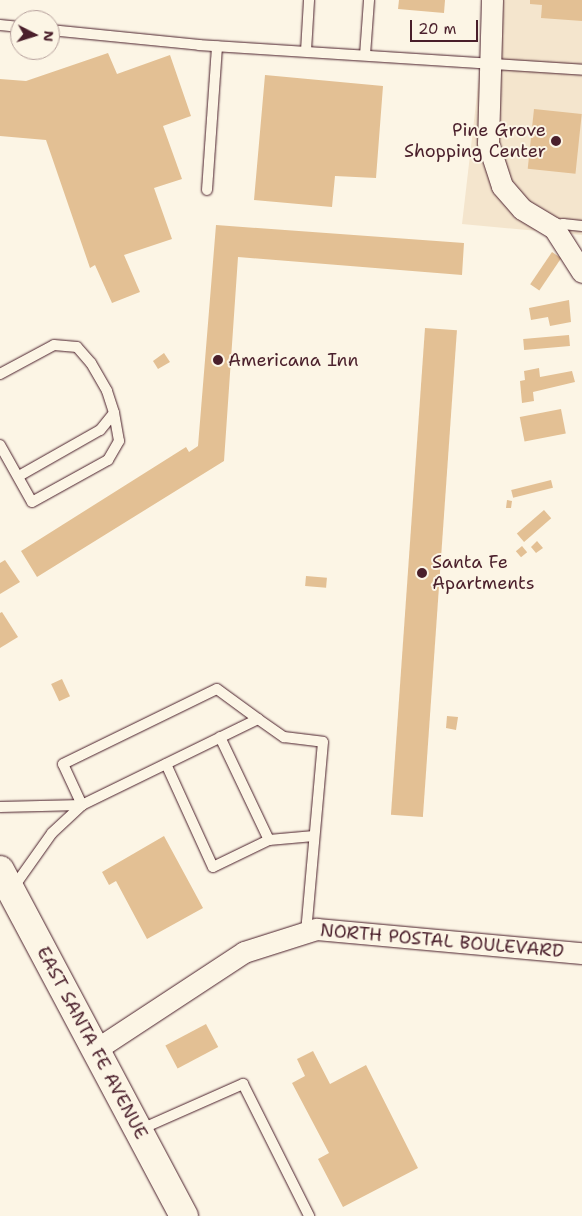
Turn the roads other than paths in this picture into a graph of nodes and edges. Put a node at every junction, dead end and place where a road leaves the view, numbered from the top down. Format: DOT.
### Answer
graph roads {
  1 [pos="309,0"];
  2 [pos="369,0"];
  3 [pos="492,0"];
  4 [pos="60,31"];
  5 [pos="217,46"];
  6 [pos="306,51"];
  7 [pos="365,55"];
  8 [pos="488,62"];
  9 [pos="582,70"];
  10 [pos="207,190"];
  11 [pos="582,226"];
  12 [pos="554,228"];
  13 [pos="582,272"];
  14 [pos="0,374"];
  15 [pos="114,413"];
  16 [pos="0,445"];
  17 [pos="19,476"];
  18 [pos="258,719"];
  19 [pos="220,737"];
  20 [pos="166,764"];
  21 [pos="82,805"];
  22 [pos="0,806"];
  23 [pos="314,836"];
  24 [pos="269,840"];
  25 [pos="5,880"];
  26 [pos="306,932"];
  27 [pos="582,953"];
  28 [pos="96,1050"];
  29 [pos="138,1130"];
  30 [pos="184,1216"];
  31 [pos="309,1216"];
  1 -- 6 [label="lane"];
  2 -- 7 [label="lane"];
  3 -- 8 [label="street"];
  4 -- 5 [label="lane"];
  5 -- 6 [label="lane"];
  5 -- 10 [label="lane"];
  6 -- 7 [label="lane"];
  7 -- 8 [label="lane"];
  8 -- 9 [label="lane"];
  8 -- 12 [label="street"];
  11 -- 12 [label="lane"];
  12 -- 13 [label="street"];
  14 -- 15 [label="lane"];
  15 -- 17 [label="lane"];
  15 -- 17 [label="lane"];
  16 -- 17 [label="lane"];
  18 -- 19 [label="lane"];
  18 -- 21 [label="lane"];
  18 -- 23 [label="lane"];
  19 -- 20 [label="lane"];
  19 -- 24 [label="lane"];
  20 -- 21 [label="lane"];
  20 -- 24 [label="lane"];
  21 -- 22 [label="lane"];
  21 -- 25 [label="lane"];
  23 -- 24 [label="lane"];
  23 -- 26 [label="lane"];
  25 -- 28 [label="main road, EAST SANTA FE AVENUE"];
  26 -- 27 [label="street, NORTH POSTAL BOULEVARD"];
  26 -- 28 [label="street, NORTH POSTAL BOULEVARD"];
  28 -- 29 [label="main road, EAST SANTA FE AVENUE"];
  29 -- 30 [label="main road, EAST SANTA FE AVENUE"];
  29 -- 31 [label="lane"];
}
